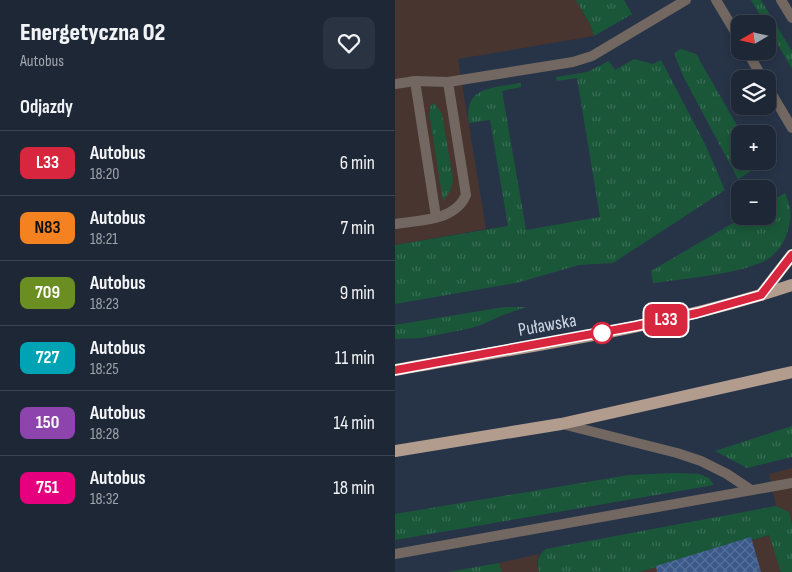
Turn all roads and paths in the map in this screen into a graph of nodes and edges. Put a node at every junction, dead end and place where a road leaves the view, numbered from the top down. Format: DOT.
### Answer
graph roads {
  1 [pos="686,0"];
  2 [pos="716,0"];
  3 [pos="781,0"];
  4 [pos="792,18"];
  5 [pos="731,25"];
  6 [pos="415,81"];
  7 [pos="449,82"];
  8 [pos="395,84"];
  9 [pos="776,101"];
  10 [pos="792,128"];
  11 [pos="436,217"];
  12 [pos="395,224"];
  13 [pos="792,255"];
  14 [pos="792,285"];
  15 [pos="761,295"];
  16 [pos="395,370"];
  17 [pos="792,372"];
  18 [pos="561,424"];
  19 [pos="395,451"];
  20 [pos="792,483"];
  21 [pos="751,490"];
  22 [pos="395,554"];
  1 -- 7 [label="street"];
  2 -- 5 [label="street"];
  3 -- 4 [label="street"];
  6 -- 7 [label="street"];
  6 -- 8 [label="street"];
  6 -- 11 [label="street"];
  7 -- 11 [label="street"];
  9 -- 10 [label="street"];
  11 -- 12 [label="street"];
  13 -- 15 [label="main road"];
  14 -- 15 [label="main road, Puławska"];
  15 -- 16 [label="main road, Puławska"];
  17 -- 18 [label="main road"];
  18 -- 19 [label="main road"];
  18 -- 21 [label="street"];
  20 -- 21 [label="street"];
  21 -- 22 [label="street"];
}
